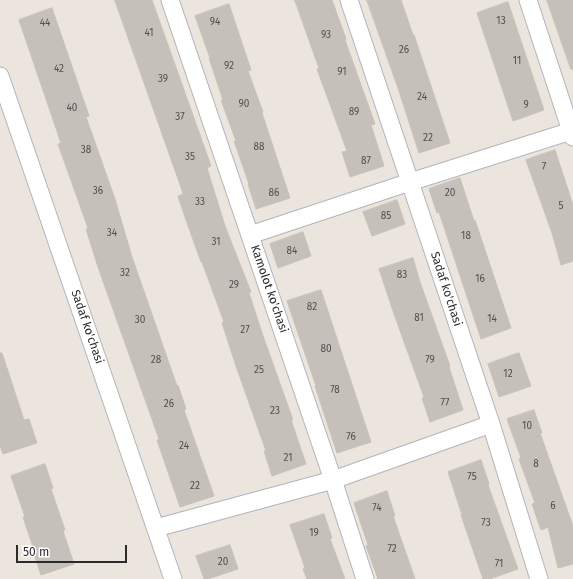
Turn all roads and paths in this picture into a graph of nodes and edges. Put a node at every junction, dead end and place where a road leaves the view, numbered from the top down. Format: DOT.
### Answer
graph roads {
  1 [pos="170,0"];
  2 [pos="349,0"];
  3 [pos="528,0"];
  4 [pos="0,76"];
  5 [pos="572,134"];
  6 [pos="410,182"];
  7 [pos="250,235"];
  8 [pos="491,424"];
  9 [pos="333,480"];
  10 [pos="156,528"];
  11 [pos="173,579"];
  12 [pos="365,579"];
  13 [pos="539,579"];
  1 -- 7 [label="street, Kamolot ko'chasi"];
  2 -- 6 [label="street, Sadaf ko'chasi"];
  3 -- 5 [label="street"];
  4 -- 10 [label="street, Sadaf ko'chasi"];
  5 -- 6 [label="street"];
  6 -- 7 [label="street"];
  6 -- 8 [label="street, Sadaf ko'chasi"];
  7 -- 9 [label="street, Kamolot ko'chasi"];
  8 -- 9 [label="street"];
  8 -- 13 [label="street, Sadaf ko'chasi"];
  9 -- 10 [label="street"];
  9 -- 12 [label="street, Kamolot ko'chasi"];
  10 -- 11 [label="street, Sadaf ko'chasi"];
}
